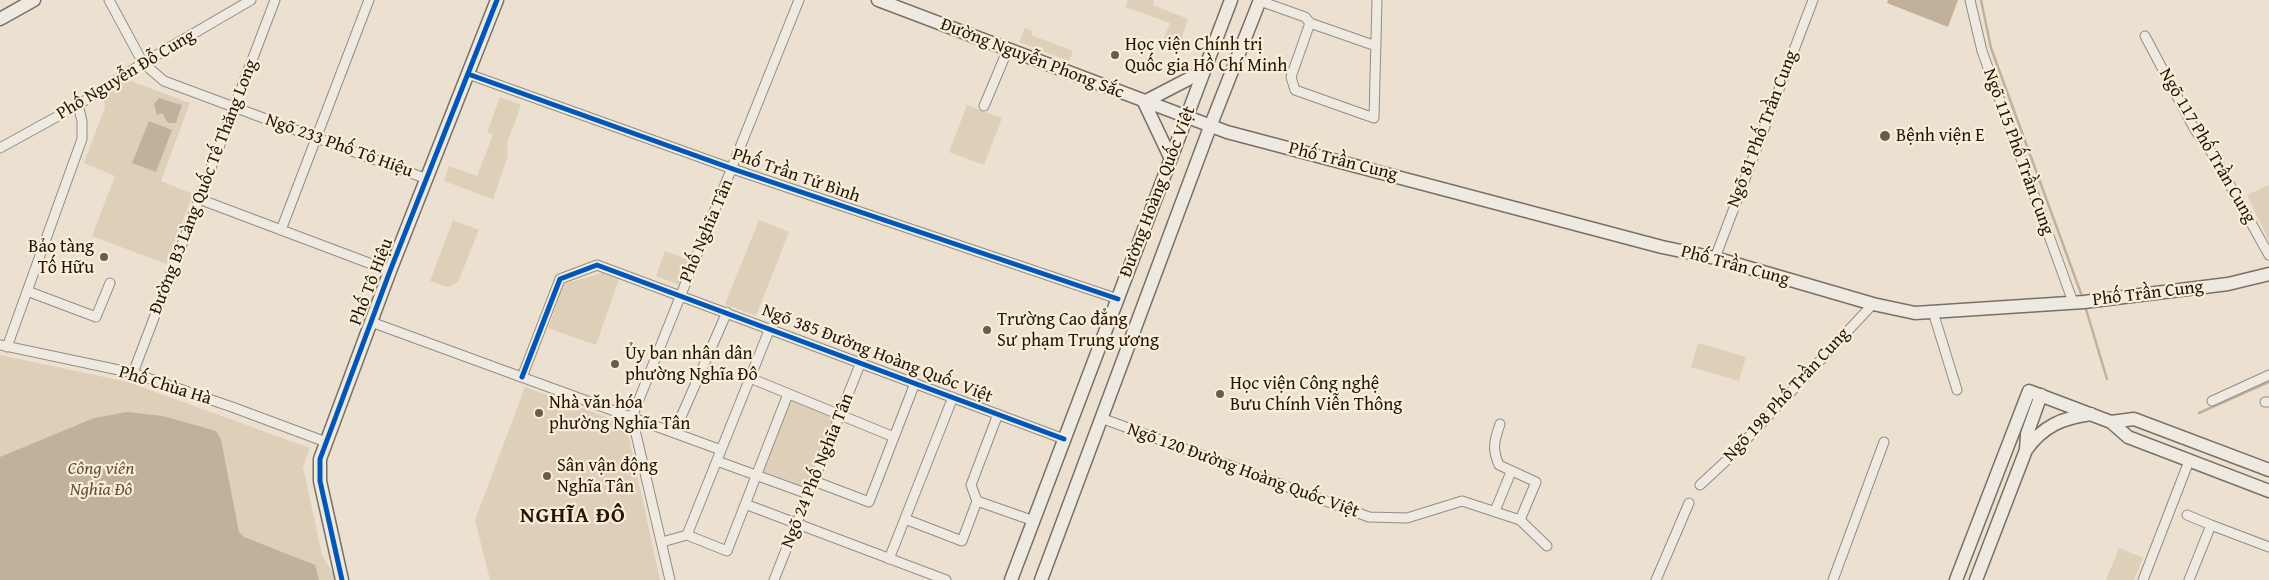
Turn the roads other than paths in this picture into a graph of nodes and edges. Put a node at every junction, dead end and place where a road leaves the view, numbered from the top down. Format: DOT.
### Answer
graph roads {
  1 [pos="34,0"];
  2 [pos="110,0"];
  3 [pos="250,0"];
  4 [pos="275,0"];
  5 [pos="369,0"];
  6 [pos="497,0"];
  7 [pos="799,0"];
  8 [pos="878,0"];
  9 [pos="1231,0"];
  10 [pos="1260,0"];
  11 [pos="1377,0"];
  12 [pos="1812,0"];
  13 [pos="1970,0"];
  14 [pos="0,19"];
  15 [pos="1310,22"];
  16 [pos="2144,36"];
  17 [pos="1376,46"];
  18 [pos="1008,49"];
  19 [pos="144,63"];
  20 [pos="1204,71"];
  21 [pos="468,74"];
  22 [pos="1144,102"];
  23 [pos="78,105"];
  24 [pos="984,106"];
  25 [pos="234,108"];
  26 [pos="1186,117"];
  27 [pos="1210,126"];
  28 [pos="316,138"];
  29 [pos="0,148"];
  30 [pos="1171,159"];
  31 [pos="733,169"];
  32 [pos="427,178"];
  33 [pos="199,199"];
  34 [pos="281,230"];
  35 [pos="2269,255"];
  36 [pos="1715,258"];
  37 [pos="390,271"];
  38 [pos="2269,274"];
  39 [pos="110,283"];
  40 [pos="27,291"];
  41 [pos="680,294"];
  42 [pos="1118,299"];
  43 [pos="2078,302"];
  44 [pos="1873,304"];
  45 [pos="727,312"];
  46 [pos="1932,312"];
  47 [pos="371,322"];
  48 [pos="770,328"];
  49 [pos="3,346"];
  50 [pos="861,362"];
  51 [pos="133,373"];
  52 [pos="2269,375"];
  53 [pos="522,377"];
  54 [pos="750,378"];
  55 [pos="915,383"];
  56 [pos="1957,390"];
  57 [pos="2035,393"];
  58 [pos="788,394"];
  59 [pos="953,397"];
  60 [pos="2212,400"];
  61 [pos="998,414"];
  62 [pos="2091,414"];
  63 [pos="840,416"];
  64 [pos="632,418"];
  65 [pos="1101,418"];
  66 [pos="2111,422"];
  67 [pos="1500,424"];
  68 [pos="674,433"];
  69 [pos="894,438"];
  70 [pos="1064,439"];
  71 [pos="326,442"];
  72 [pos="1884,442"];
  73 [pos="721,450"];
  74 [pos="2026,450"];
  75 [pos="717,461"];
  76 [pos="2189,461"];
  77 [pos="2269,470"];
  78 [pos="1511,472"];
  79 [pos="756,475"];
  80 [pos="814,481"];
  81 [pos="1700,485"];
  82 [pos="2269,491"];
  83 [pos="808,494"];
  84 [pos="977,501"];
  85 [pos="1689,503"];
  86 [pos="745,504"];
  87 [pos="1495,512"];
  88 [pos="2187,515"];
  89 [pos="905,519"];
  90 [pos="1520,520"];
  91 [pos="1034,521"];
  92 [pos="796,524"];
  93 [pos="2211,525"];
  94 [pos="688,535"];
  95 [pos="662,542"];
  96 [pos="1547,546"];
  97 [pos="2269,547"];
  98 [pos="889,559"];
  99 [pos="342,580"];
  100 [pos="670,580"];
  101 [pos="774,580"];
  102 [pos="945,580"];
  103 [pos="1011,580"];
  104 [pos="1041,580"];
  105 [pos="1656,580"];
  106 [pos="1833,580"];
  107 [pos="1956,580"];
  108 [pos="1976,580"];
  109 [pos="2143,580"];
  110 [pos="2189,580"];
  1 -- 14 [label="main road"];
  2 -- 19 [label="street, Ngõ 233 Phố Tô Hiệu"];
  3 -- 19 [label="street, Phố Nguyễn Đỗ Cung"];
  4 -- 25 [label="street, Đường B3 Làng Quốc Tế Thăng Long"];
  5 -- 28 [label="street"];
  6 -- 21 [label="main road, Phố Tô Hiệu"];
  7 -- 31 [label="street, Phố Nghĩa Tân"];
  8 -- 18 [label="main road, Đường Nguyễn Phong Sắc"];
  9 -- 20 [label="main road, Đường Hoàng Quốc Việt"];
  10 -- 15 [label="street"];
  10 -- 27 [label="main road, Đường Hoàng Quốc Việt"];
  11 -- 17 [label="street"];
  12 -- 36 [label="street, Ngõ 81 Phố Trần Cung"];
  13 -- 43 [label="street, Ngõ 115 Phố Trần Cung"];
  15 -- 17 [label="street"];
  15 -- 17 [label="street"];
  16 -- 35 [label="street, Ngõ 117 Phố Trần Cung"];
  18 -- 22 [label="main road, Đường Nguyễn Phong Sắc"];
  18 -- 24 [label="street"];
  19 -- 23 [label="street, Phố Nguyễn Đỗ Cung"];
  19 -- 25 [label="street, Ngõ 233 Phố Tô Hiệu"];
  20 -- 22 [label="main road"];
  20 -- 26 [label="main road, Đường Hoàng Quốc Việt"];
  21 -- 31 [label="street, Phố Trần Tử Bình"];
  21 -- 32 [label="main road, Phố Tô Hiệu"];
  22 -- 26 [label="main road, Đường Nguyễn Phong Sắc"];
  22 -- 30 [label="main road"];
  23 -- 29 [label="street, Phố Nguyễn Đỗ Cung"];
  23 -- 40 [label="street"];
  25 -- 28 [label="street, Ngõ 233 Phố Tô Hiệu"];
  25 -- 33 [label="street, Đường B3 Làng Quốc Tế Thăng Long"];
  26 -- 27 [label="main road, Đường Nguyễn Phong Sắc"];
  26 -- 30 [label="main road, Đường Hoàng Quốc Việt"];
  27 -- 36 [label="main road, Phố Trần Cung"];
  27 -- 65 [label="main road, Đường Hoàng Quốc Việt"];
  28 -- 32 [label="street, Ngõ 233 Phố Tô Hiệu"];
  28 -- 34 [label="street"];
  30 -- 42 [label="main road, Đường Hoàng Quốc Việt"];
  31 -- 41 [label="street, Phố Nghĩa Tân"];
  31 -- 42 [label="street, Phố Trần Tử Bình"];
  32 -- 37 [label="main road, Phố Tô Hiệu"];
  33 -- 34 [label="street"];
  33 -- 51 [label="street, Đường B3 Làng Quốc Tế Thăng Long"];
  34 -- 37 [label="street"];
  36 -- 44 [label="main road, Phố Trần Cung"];
  37 -- 47 [label="main road, Phố Tô Hiệu"];
  38 -- 43 [label="main road, Phố Trần Cung"];
  39 -- 40 [label="street"];
  40 -- 49 [label="street"];
  41 -- 45 [label="street, Ngõ 385 Đường Hoàng Quốc Việt"];
  41 -- 53 [label="street, Ngõ 385 Đường Hoàng Quốc Việt"];
  41 -- 64 [label="street, Phố Nghĩa Tân"];
  42 -- 70 [label="main road, Đường Hoàng Quốc Việt"];
  43 -- 46 [label="main road, Phố Trần Cung"];
  44 -- 46 [label="main road, Phố Trần Cung"];
  44 -- 81 [label="street, Ngõ 198 Phố Trần Cung"];
  45 -- 48 [label="street, Ngõ 385 Đường Hoàng Quốc Việt"];
  45 -- 68 [label="street"];
  46 -- 56 [label="street"];
  47 -- 53 [label="street"];
  47 -- 71 [label="main road, Phố Tô Hiệu"];
  48 -- 50 [label="street, Ngõ 385 Đường Hoàng Quốc Việt"];
  48 -- 54 [label="street"];
  49 -- 51 [label="street, Phố Chùa Hà"];
  50 -- 55 [label="street, Ngõ 385 Đường Hoàng Quốc Việt"];
  50 -- 63 [label="street, Ngõ 24 Phố Nghĩa Tân"];
  51 -- 71 [label="street, Phố Chùa Hà"];
  52 -- 60 [label="street"];
  53 -- 64 [label="street"];
  54 -- 58 [label="street"];
  54 -- 73 [label="street"];
  55 -- 59 [label="street, Ngõ 385 Đường Hoàng Quốc Việt"];
  55 -- 69 [label="street"];
  57 -- 62 [label="main road"];
  57 -- 74 [label="main road"];
  57 -- 107 [label="main road"];
  58 -- 63 [label="street"];
  58 -- 79 [label="street"];
  59 -- 61 [label="street, Ngõ 385 Đường Hoàng Quốc Việt"];
  59 -- 89 [label="street"];
  61 -- 70 [label="street, Ngõ 385 Đường Hoàng Quốc Việt"];
  61 -- 84 [label="street"];
  62 -- 66 [label="main road"];
  62 -- 74 [label="main road"];
  63 -- 69 [label="street"];
  63 -- 80 [label="street, Ngõ 24 Phố Nghĩa Tân"];
  64 -- 68 [label="street"];
  64 -- 95 [label="street"];
  65 -- 87 [label="street, Ngõ 120 Đường Hoàng Quốc Việt"];
  65 -- 104 [label="main road, Đường Hoàng Quốc Việt"];
  66 -- 76 [label="main road"];
  66 -- 77 [label="main road"];
  67 -- 78 [label="street"];
  68 -- 73 [label="street"];
  69 -- 80 [label="street"];
  70 -- 91 [label="main road, Đường Hoàng Quốc Việt"];
  71 -- 99 [label="main road, Phố Tô Hiệu"];
  72 -- 106 [label="street"];
  73 -- 75 [label="street"];
  74 -- 108 [label="main road"];
  75 -- 79 [label="street"];
  75 -- 94 [label="street"];
  76 -- 82 [label="main road"];
  76 -- 109 [label="street"];
  78 -- 87 [label="street"];
  78 -- 90 [label="street"];
  79 -- 83 [label="street"];
  79 -- 86 [label="street"];
  80 -- 83 [label="street, Ngõ 24 Phố Nghĩa Tân"];
  83 -- 92 [label="street, Ngõ 24 Phố Nghĩa Tân"];
  84 -- 89 [label="street"];
  84 -- 91 [label="street"];
  85 -- 105 [label="street"];
  86 -- 92 [label="street"];
  86 -- 94 [label="street"];
  87 -- 90 [label="street, Ngõ 120 Đường Hoàng Quốc Việt"];
  88 -- 93 [label="street"];
  89 -- 98 [label="street"];
  90 -- 96 [label="street"];
  91 -- 103 [label="main road, Đường Hoàng Quốc Việt"];
  92 -- 98 [label="street"];
  92 -- 101 [label="street, Ngõ 24 Phố Nghĩa Tân"];
  93 -- 97 [label="street"];
  93 -- 110 [label="street"];
  94 -- 95 [label="street"];
  95 -- 100 [label="street"];
  98 -- 102 [label="street"];
}
